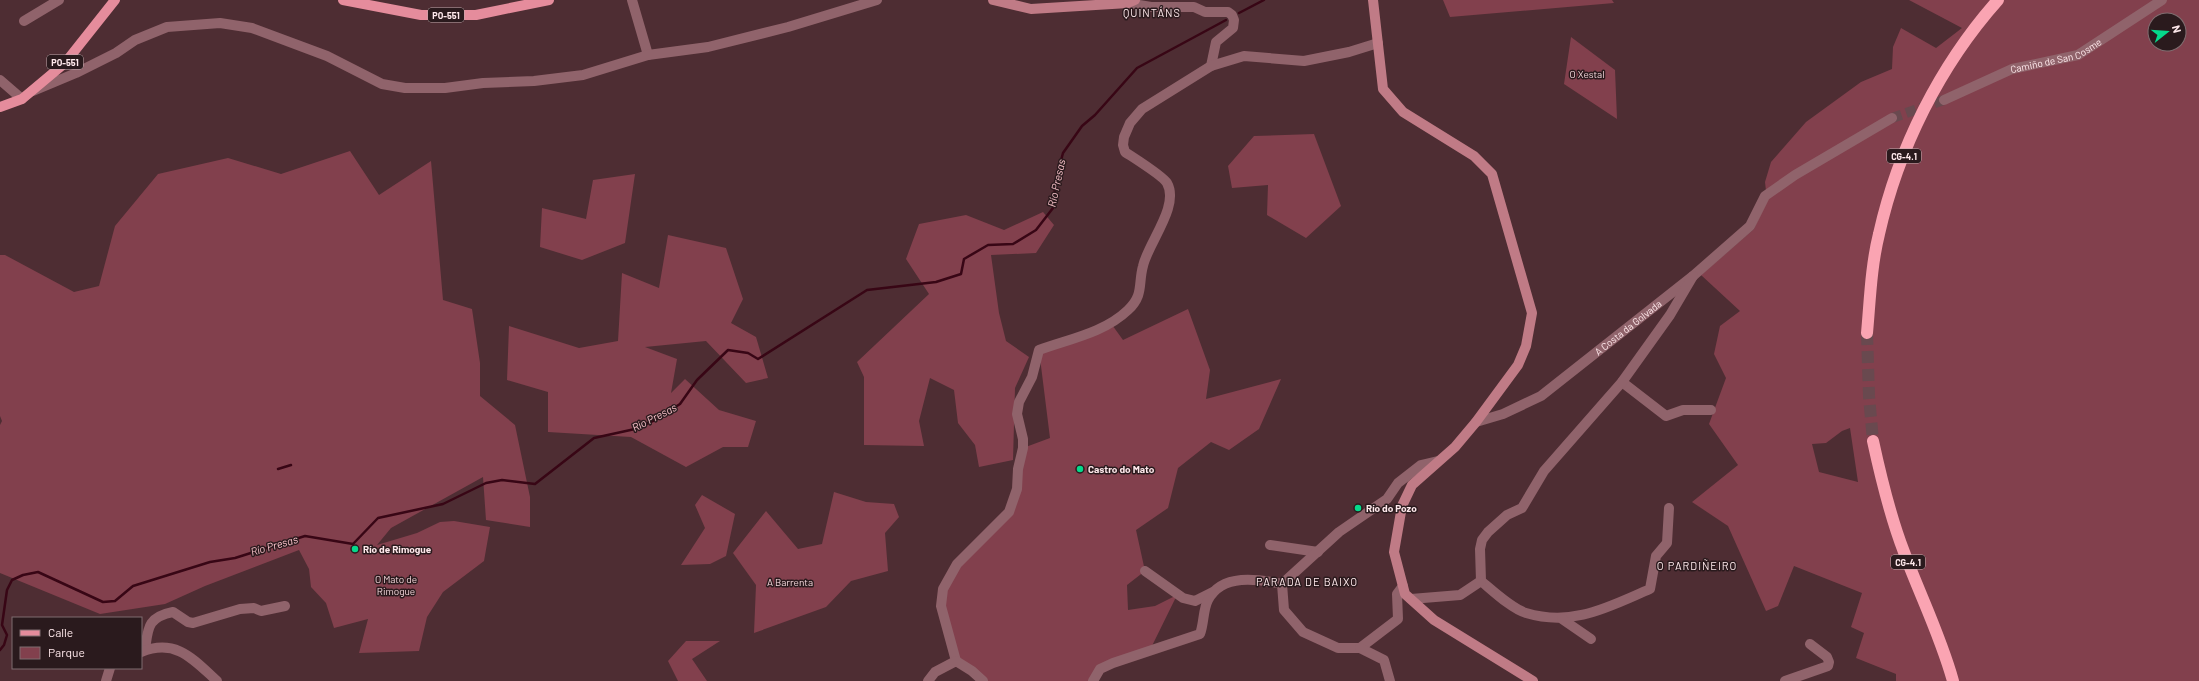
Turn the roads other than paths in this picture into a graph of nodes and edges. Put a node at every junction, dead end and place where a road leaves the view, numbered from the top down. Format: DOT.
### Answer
graph roads {
  1 [pos="59,0"];
  2 [pos="115,0"];
  3 [pos="343,0"];
  4 [pos="549,0"];
  5 [pos="632,0"];
  6 [pos="878,0"];
  7 [pos="993,0"];
  8 [pos="1373,0"];
  9 [pos="1998,0"];
  10 [pos="2162,0"];
  11 [pos="1132,1"];
  12 [pos="24,21"];
  13 [pos="1378,43"];
  14 [pos="648,55"];
  15 [pos="1212,66"];
  16 [pos="0,80"];
  17 [pos="33,92"];
  18 [pos="22,99"];
  19 [pos="1944,100"];
  20 [pos="0,107"];
  21 [pos="1892,118"];
  22 [pos="1693,276"];
  23 [pos="1868,333"];
  24 [pos="1622,382"];
  25 [pos="1711,410"];
  26 [pos="1476,422"];
  27 [pos="1873,441"];
  28 [pos="1438,461"];
  29 [pos="1668,508"];
  30 [pos="1270,545"];
  31 [pos="1318,552"];
  32 [pos="1145,571"];
  33 [pos="1481,581"];
  34 [pos="1282,584"];
  35 [pos="1403,586"];
  36 [pos="1213,592"];
  37 [pos="1411,600"];
  38 [pos="286,606"];
  39 [pos="1562,619"];
  40 [pos="1591,639"];
  41 [pos="1810,644"];
  42 [pos="1360,648"];
  43 [pos="143,651"];
  44 [pos="956,661"];
  45 [pos="110,669"];
  46 [pos="106,681"];
  47 [pos="217,681"];
  48 [pos="928,681"];
  49 [pos="983,681"];
  50 [pos="1093,681"];
  51 [pos="1390,681"];
  52 [pos="1533,681"];
  53 [pos="1785,681"];
  54 [pos="1953,681"];
  1 -- 12 [label="street"];
  2 -- 17 [label="main road, PO-551"];
  3 -- 4 [label="main road, PO-551"];
  5 -- 14 [label="street"];
  6 -- 14 [label="street"];
  7 -- 11 [label="street"];
  8 -- 13 [label="street"];
  9 -- 23 [label="highway, CG-4.1"];
  10 -- 19 [label="street, Camiño de San Cosme"];
  11 -- 15 [label="street"];
  13 -- 15 [label="street"];
  13 -- 26 [label="street"];
  14 -- 17 [label="street"];
  15 -- 44 [label="street"];
  16 -- 18 [label="street"];
  17 -- 18 [label="main road, PO-551"];
  18 -- 20 [label="main road, PO-551"];
  21 -- 22 [label="street, A Costa da Golvada"];
  22 -- 24 [label="street"];
  22 -- 26 [label="street, A Costa da Golvada"];
  24 -- 25 [label="street"];
  24 -- 33 [label="street"];
  26 -- 28 [label="street"];
  27 -- 54 [label="highway, CG-4.1"];
  28 -- 31 [label="street"];
  28 -- 35 [label="street"];
  29 -- 39 [label="street"];
  30 -- 31 [label="street"];
  31 -- 34 [label="street"];
  32 -- 36 [label="street"];
  33 -- 37 [label="street"];
  33 -- 39 [label="street"];
  34 -- 36 [label="street"];
  34 -- 42 [label="street"];
  35 -- 37 [label="street"];
  35 -- 42 [label="street"];
  36 -- 50 [label="street"];
  37 -- 52 [label="street"];
  38 -- 43 [label="street"];
  39 -- 40 [label="street"];
  41 -- 53 [label="street"];
  42 -- 51 [label="street"];
  43 -- 47 [label="street"];
  44 -- 48 [label="street"];
  44 -- 49 [label="street"];
  45 -- 46 [label="street"];
}
